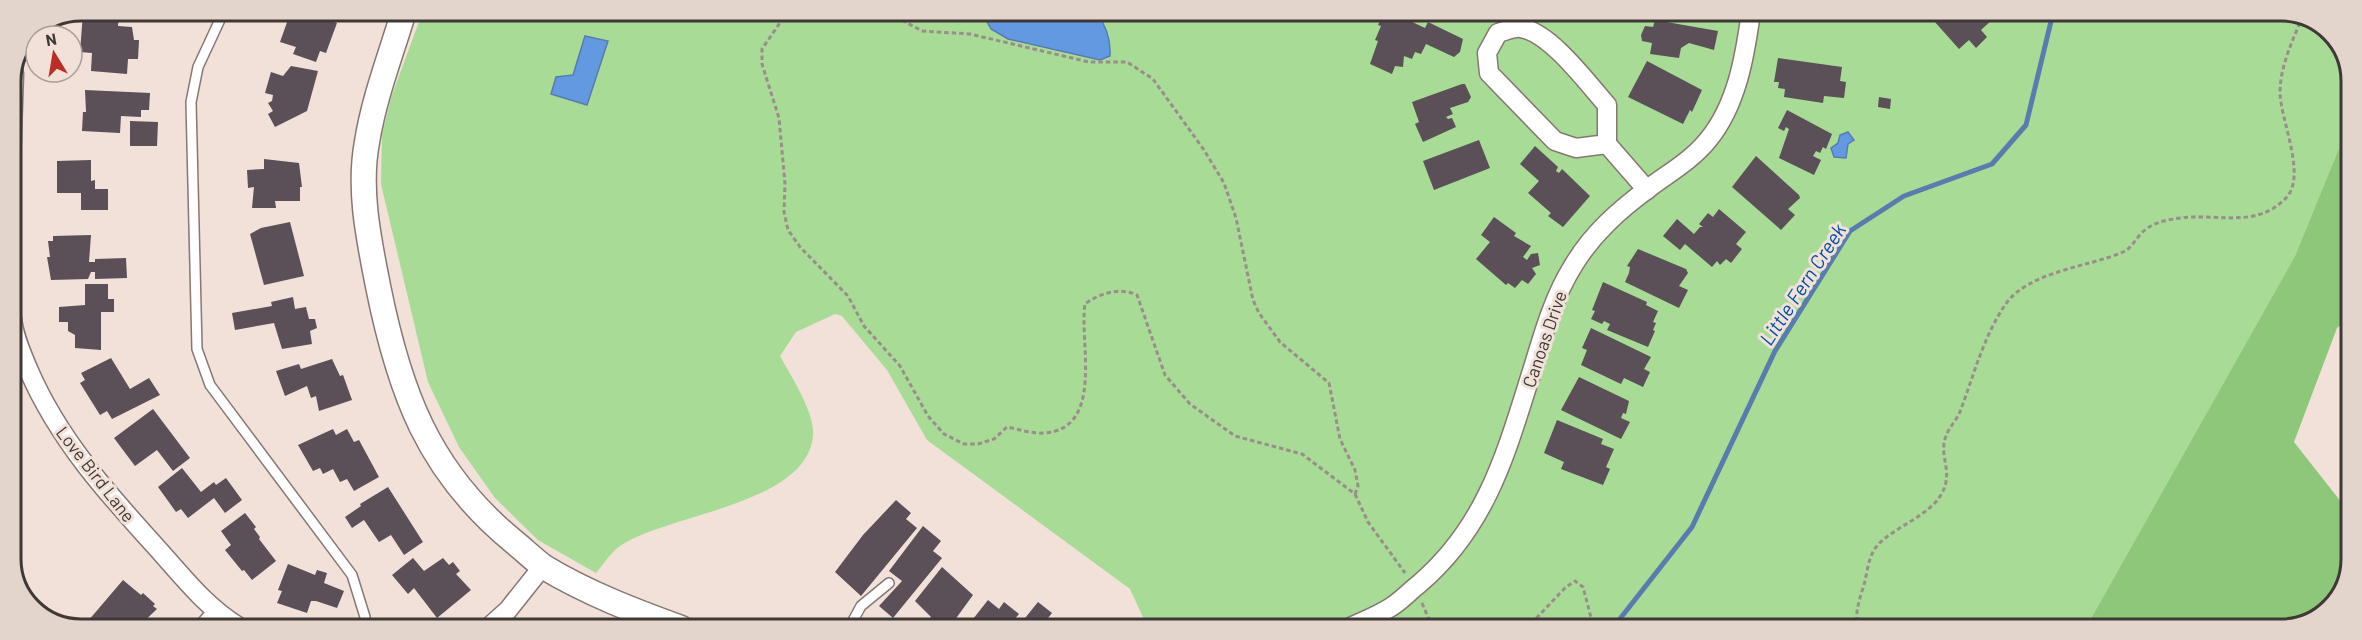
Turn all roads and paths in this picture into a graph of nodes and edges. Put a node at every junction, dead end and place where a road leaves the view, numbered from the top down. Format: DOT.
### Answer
graph roads {
  1 [pos="219,21"];
  2 [pos="401,21"];
  3 [pos="781,21"];
  4 [pos="904,21"];
  5 [pos="1749,21"];
  6 [pos="2299,24"];
  7 [pos="1607,144"];
  8 [pos="1647,190"];
  9 [pos="21,353"];
  10 [pos="1355,494"];
  11 [pos="543,566"];
  12 [pos="1407,577"];
  13 [pos="889,583"];
  14 [pos="1422,602"];
  15 [pos="216,613"];
  16 [pos="211,619"];
  17 [pos="226,619"];
  18 [pos="364,619"];
  19 [pos="498,619"];
  20 [pos="658,619"];
  21 [pos="854,619"];
  22 [pos="1365,619"];
  23 [pos="1429,619"];
  24 [pos="1536,619"];
  25 [pos="1592,619"];
  26 [pos="1858,619"];
  1 -- 18 [label="lane"];
  2 -- 11 [label="street"];
  3 -- 10 [label="path"];
  4 -- 10 [label="path"];
  5 -- 8 [label="street, Canoas Drive"];
  6 -- 26 [label="path"];
  7 -- 7 [label="street"];
  7 -- 8 [label="street"];
  8 -- 22 [label="street, Canoas Drive"];
  9 -- 15 [label="street, Love Bird Lane"];
  10 -- 12 [label="path"];
  11 -- 19 [label="street"];
  11 -- 20 [label="street"];
  13 -- 21 [label="lane"];
  14 -- 23 [label="path"];
  15 -- 16 [label="street"];
  15 -- 17 [label="street, Love Bird Lane"];
  24 -- 25 [label="path"];
}
